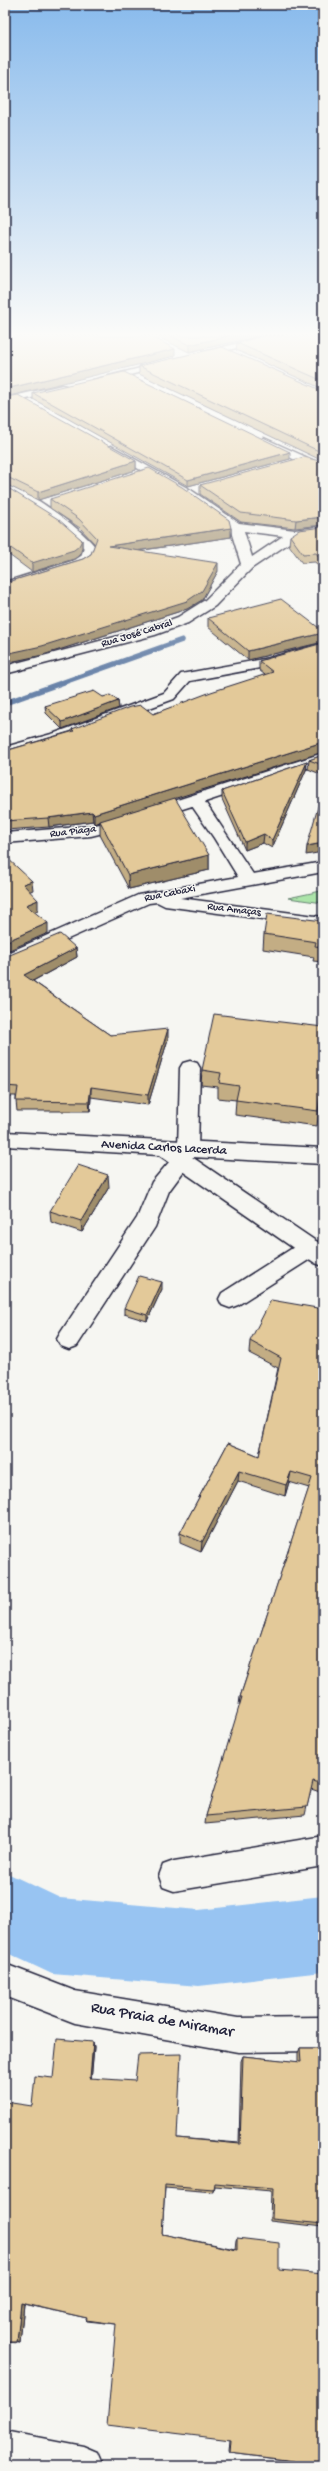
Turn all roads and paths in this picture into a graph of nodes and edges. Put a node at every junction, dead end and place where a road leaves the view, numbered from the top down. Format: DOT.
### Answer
graph roads {
  1 [pos="116,451"];
  2 [pos="286,451"];
  3 [pos="304,460"];
  4 [pos="289,464"];
  5 [pos="323,466"];
  6 [pos="150,471"];
  7 [pos="136,476"];
  8 [pos="5,487"];
  9 [pos="202,488"];
  10 [pos="187,492"];
  11 [pos="50,502"];
  12 [pos="35,507"];
  13 [pos="236,526"];
  14 [pos="323,530"];
  15 [pos="295,534"];
  16 [pos="248,565"];
  17 [pos="5,586"];
  18 [pos="323,647"];
  19 [pos="5,670"];
  20 [pos="5,752"];
  21 [pos="323,758"];
  22 [pos="196,801"];
  23 [pos="5,838"];
  24 [pos="323,867"];
  25 [pos="248,880"];
  26 [pos="144,899"];
  27 [pos="323,922"];
  28 [pos="5,962"];
  29 [pos="190,1068"];
  30 [pos="5,1139"];
  31 [pos="179,1153"];
  32 [pos="323,1156"];
  33 [pos="316,1253"];
  34 [pos="230,1299"];
  35 [pos="69,1339"];
  36 [pos="323,1852"];
  37 [pos="174,1876"];
  38 [pos="5,1980"];
  39 [pos="323,2034"];
  40 [pos="5,2450"];
  41 [pos="83,2466"];
  1 -- 6 [label="street"];
  2 -- 3 [label="street"];
  3 -- 4 [label="street"];
  3 -- 5 [label="street"];
  6 -- 7 [label="street"];
  6 -- 10 [label="street"];
  8 -- 12 [label="street"];
  9 -- 10 [label="street"];
  10 -- 13 [label="street"];
  11 -- 12 [label="street"];
  12 -- 17 [label="street"];
  13 -- 15 [label="street"];
  13 -- 16 [label="street"];
  14 -- 15 [label="street"];
  15 -- 16 [label="street, Rua José Cabral"];
  16 -- 19 [label="street, Rua José Cabral"];
  18 -- 20 [label="street"];
  21 -- 22 [label="street, Rua Piaga"];
  22 -- 23 [label="street, Rua Piaga"];
  22 -- 25 [label="street"];
  24 -- 25 [label="street, Rua Cabaxi"];
  25 -- 26 [label="street, Rua Cabaxi"];
  26 -- 27 [label="street, Rua Amaças"];
  26 -- 28 [label="street, Rua Cabaxi"];
  29 -- 31 [label="street"];
  30 -- 31 [label="street, Avenida Carlos Lacerda"];
  31 -- 32 [label="street, Avenida Carlos Lacerda"];
  31 -- 33 [label="street"];
  31 -- 35 [label="street"];
  33 -- 34 [label="street"];
  36 -- 37 [label="street"];
  38 -- 39 [label="street, Rua Praia de Miramar"];
  40 -- 41 [label="street"];
}
